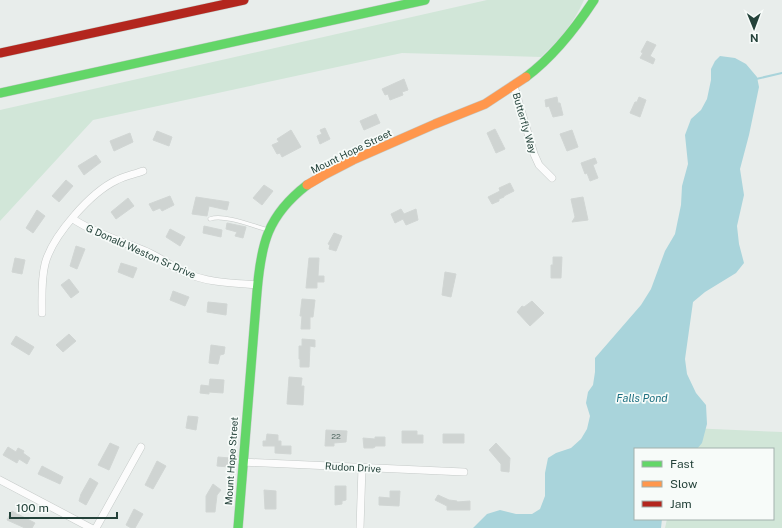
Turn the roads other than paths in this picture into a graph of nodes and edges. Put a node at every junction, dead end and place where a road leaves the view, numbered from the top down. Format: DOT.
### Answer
graph roads {
  1 [pos="244,0"];
  2 [pos="425,0"];
  3 [pos="594,0"];
  4 [pos="0,53"];
  5 [pos="514,86"];
  6 [pos="0,93"];
  7 [pos="143,171"];
  8 [pos="552,178"];
  9 [pos="73,219"];
  10 [pos="210,219"];
  11 [pos="269,230"];
  12 [pos="258,285"];
  13 [pos="42,313"];
  14 [pos="141,447"];
  15 [pos="242,462"];
  16 [pos="362,467"];
  17 [pos="464,472"];
  18 [pos="0,480"];
  19 [pos="91,528"];
  20 [pos="96,528"];
  21 [pos="238,528"];
  22 [pos="360,528"];
  1 -- 4 [label="main road"];
  2 -- 6 [label="main road"];
  3 -- 5 [label="main road, Mount Hope Street"];
  5 -- 8 [label="street, Butterfly Way"];
  5 -- 11 [label="main road, Mount Hope Street"];
  7 -- 9 [label="street"];
  9 -- 12 [label="street, G Donald Weston Sr Drive"];
  9 -- 13 [label="street"];
  10 -- 11 [label="lane"];
  11 -- 12 [label="main road, Mount Hope Street"];
  12 -- 15 [label="main road, Mount Hope Street"];
  14 -- 20 [label="street"];
  15 -- 16 [label="street, Rudon Drive"];
  15 -- 21 [label="main road, Mount Hope Street"];
  16 -- 17 [label="street, Rudon Drive"];
  16 -- 22 [label="street"];
  18 -- 19 [label="street"];
}
